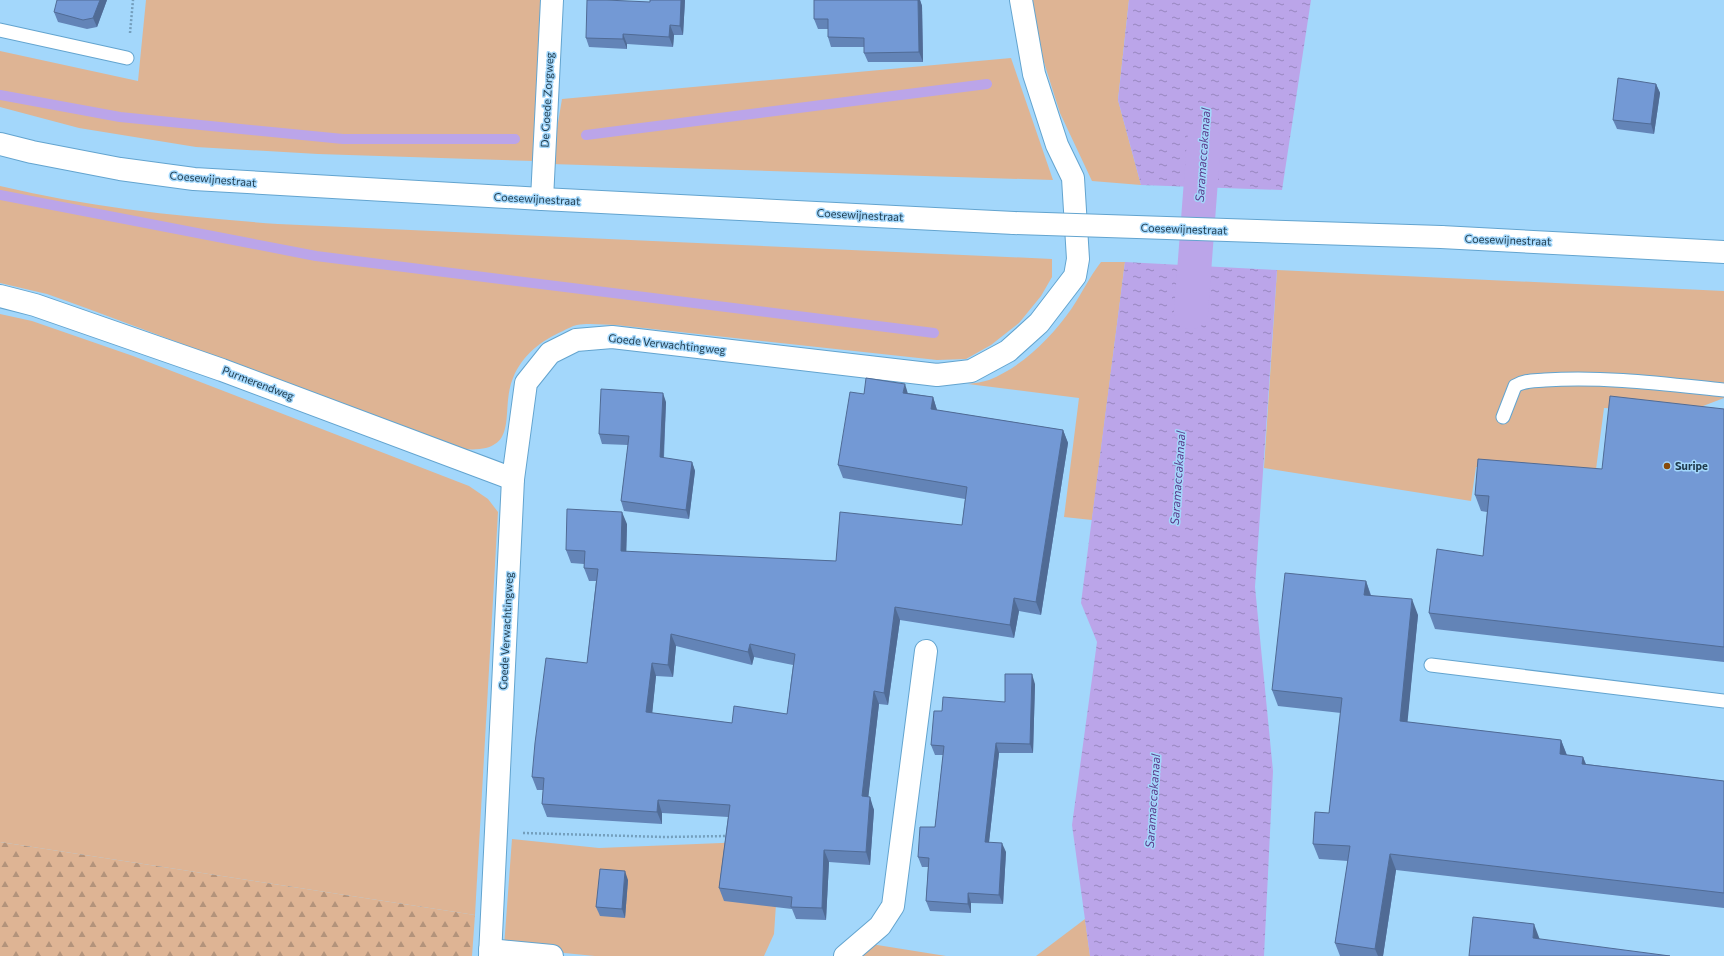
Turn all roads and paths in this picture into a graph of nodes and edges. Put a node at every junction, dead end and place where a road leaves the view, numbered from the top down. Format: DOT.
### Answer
graph roads {
  1 [pos="133,0"];
  2 [pos="552,0"];
  3 [pos="1022,0"];
  4 [pos="0,30"];
  5 [pos="127,58"];
  6 [pos="0,144"];
  7 [pos="542,199"];
  8 [pos="1724,252"];
  9 [pos="0,296"];
  10 [pos="1724,390"];
  11 [pos="1503,417"];
  12 [pos="513,479"];
  13 [pos="926,651"];
  14 [pos="1431,665"];
  15 [pos="1724,701"];
  16 [pos="497,832"];
  17 [pos="732,836"];
  18 [pos="490,953"];
  19 [pos="552,956"];
  20 [pos="845,956"];
  1 -- 5 [label="path"];
  2 -- 7 [label="street, De Goede Zorgweg"];
  3 -- 12 [label="street, Goede Verwachtingweg"];
  4 -- 5 [label="lane"];
  6 -- 7 [label="street, Coesewijnestraat"];
  7 -- 8 [label="street, Coesewijnestraat, bridge"];
  9 -- 12 [label="street, Purmerendweg"];
  10 -- 11 [label="lane"];
  12 -- 16 [label="street, Goede Verwachtingweg"];
  13 -- 20 [label="street"];
  14 -- 15 [label="lane"];
  16 -- 17 [label="path"];
  16 -- 18 [label="street, Goede Verwachtingweg"];
  18 -- 19 [label="street"];
}
